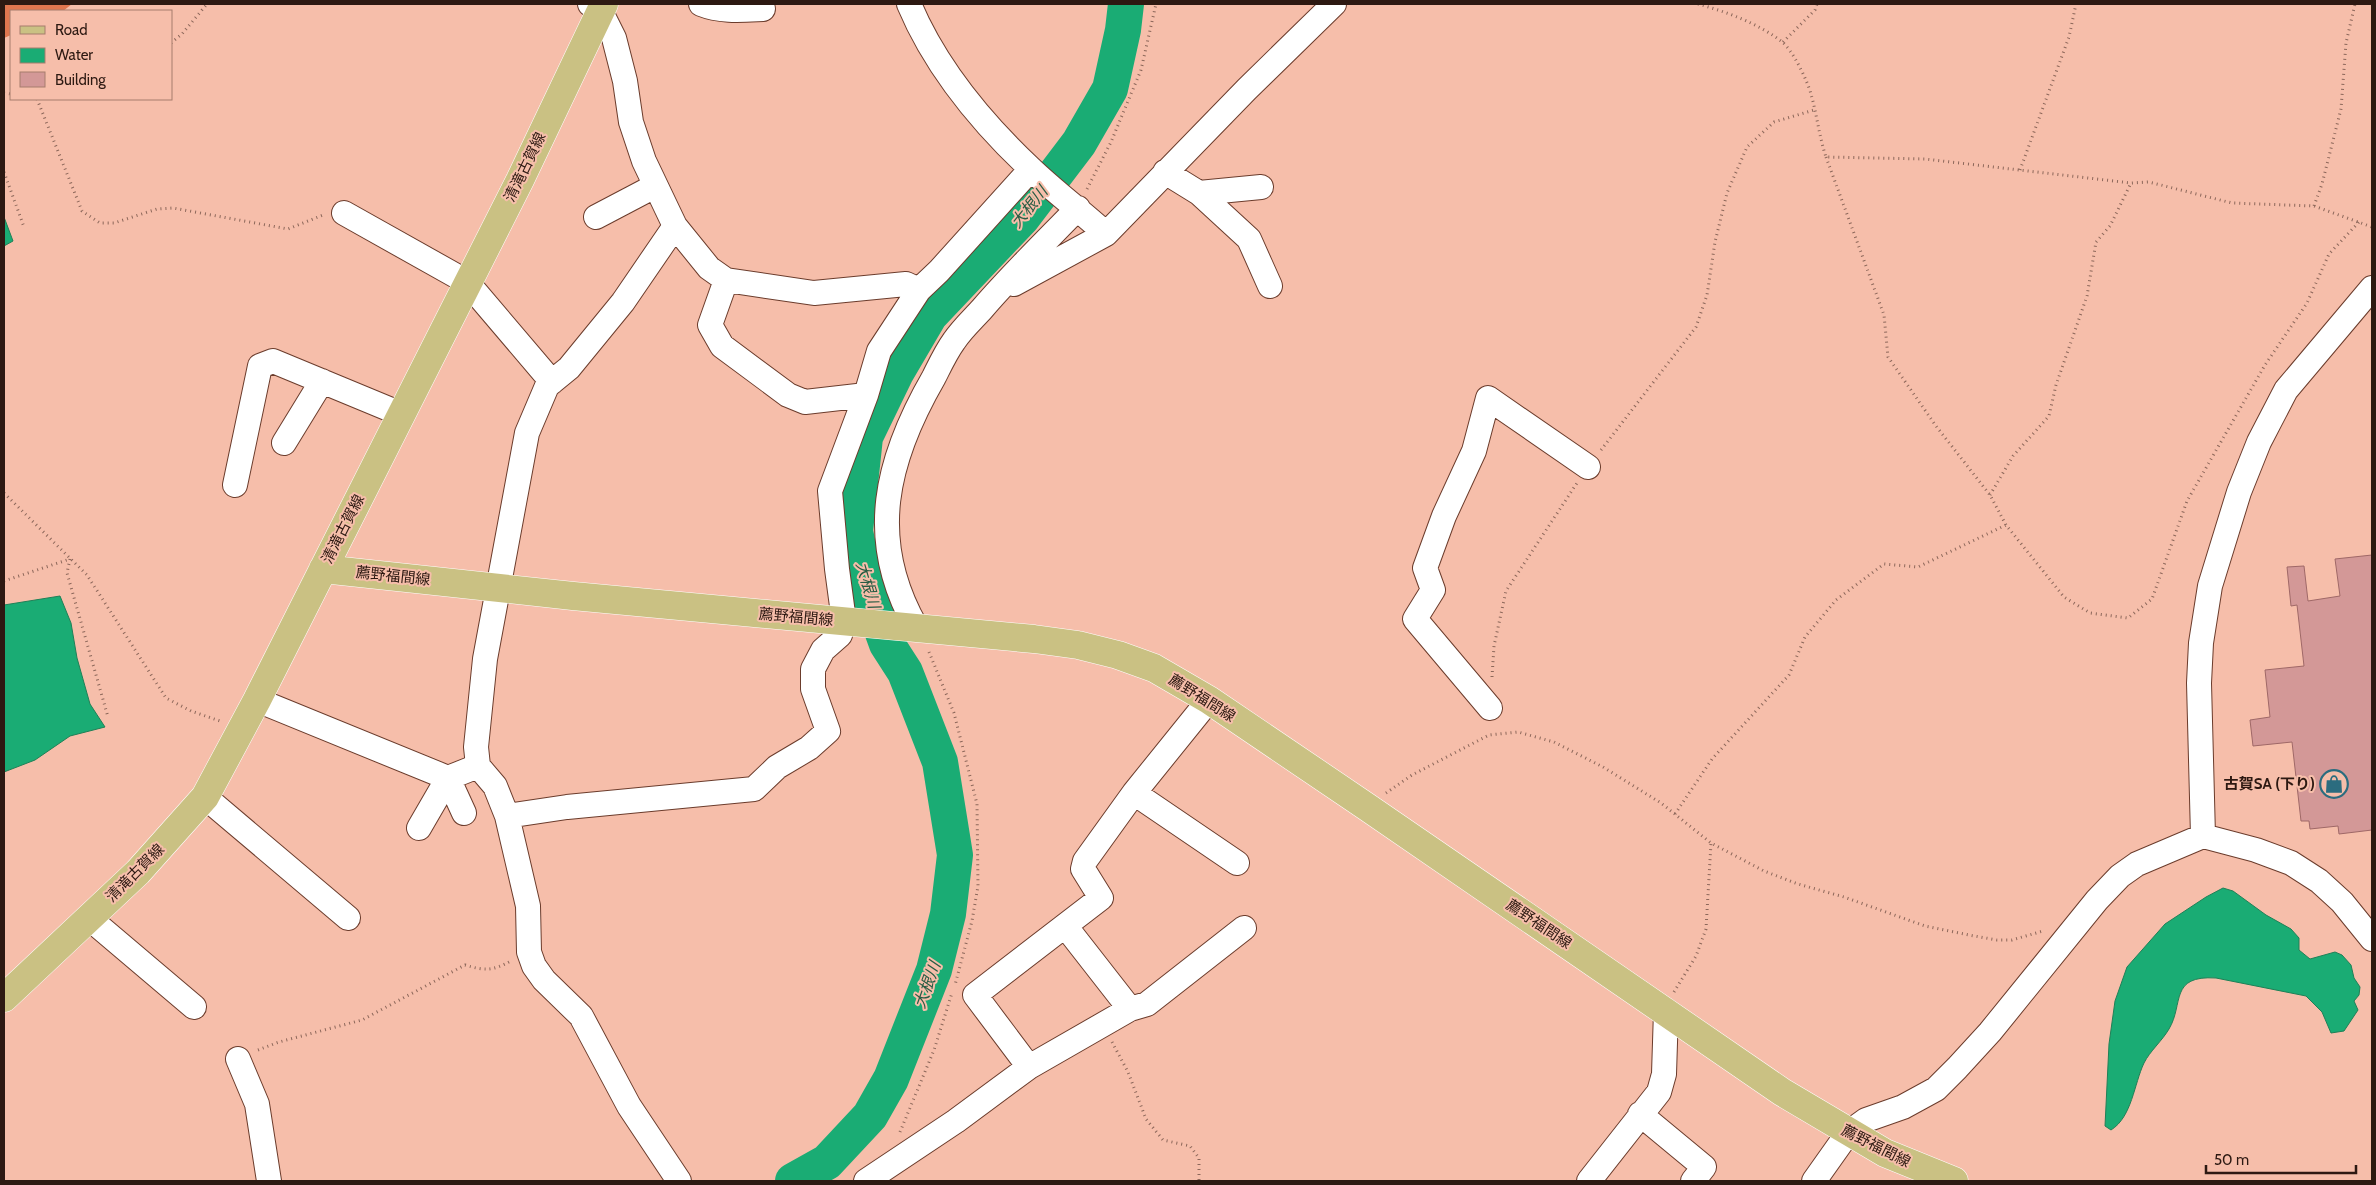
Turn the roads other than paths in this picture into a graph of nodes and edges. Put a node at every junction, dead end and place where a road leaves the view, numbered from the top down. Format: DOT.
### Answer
graph roads {
  1 [pos="701,4"];
  2 [pos="909,4"];
  3 [pos="1334,4"];
  4 [pos="598,6"];
  5 [pos="763,9"];
  6 [pos="1031,169"];
  7 [pos="1165,172"];
  8 [pos="655,186"];
  9 [pos="1261,186"];
  10 [pos="1199,193"];
  11 [pos="1078,208"];
  12 [pos="344,213"];
  13 [pos="596,217"];
  14 [pos="675,226"];
  15 [pos="1106,234"];
  16 [pos="726,280"];
  17 [pos="467,282"];
  18 [pos="1270,286"];
  19 [pos="2372,288"];
  20 [pos="918,290"];
  21 [pos="995,294"];
  22 [pos="322,381"];
  23 [pos="552,382"];
  24 [pos="866,395"];
  25 [pos="401,414"];
  26 [pos="284,443"];
  27 [pos="1588,467"];
  28 [pos="235,485"];
  29 [pos="323,569"];
  30 [pos="499,587"];
  31 [pos="853,621"];
  32 [pos="916,627"];
  33 [pos="257,700"];
  34 [pos="1209,700"];
  35 [pos="1490,708"];
  36 [pos="478,766"];
  37 [pos="448,778"];
  38 [pos="1134,793"];
  39 [pos="205,797"];
  40 [pos="464,813"];
  41 [pos="507,816"];
  42 [pos="419,828"];
  43 [pos="2203,836"];
  44 [pos="1237,863"];
  45 [pos="90,918"];
  46 [pos="348,918"];
  47 [pos="1066,927"];
  48 [pos="1244,928"];
  49 [pos="2372,939"];
  50 [pos="4,998"];
  51 [pos="194,1007"];
  52 [pos="1130,1009"];
  53 [pos="1666,1011"];
  54 [pos="238,1059"];
  55 [pos="1029,1067"];
  56 [pos="1640,1114"];
  57 [pos="1848,1133"];
  58 [pos="1920,1176"];
  59 [pos="269,1181"];
  60 [pos="679,1181"];
  61 [pos="866,1181"];
  62 [pos="1589,1181"];
  63 [pos="1693,1181"];
  64 [pos="1814,1181"];
  65 [pos="1954,1181"];
  1 -- 5 [label="street"];
  2 -- 6 [label="street"];
  3 -- 7 [label="street"];
  4 -- 8 [label="street"];
  4 -- 17 [label="main road, 清滝古賀線"];
  6 -- 11 [label="street"];
  6 -- 20 [label="street"];
  7 -- 10 [label="street"];
  7 -- 15 [label="street"];
  8 -- 13 [label="street"];
  8 -- 14 [label="street"];
  9 -- 10 [label="street"];
  10 -- 18 [label="street"];
  11 -- 15 [label="street"];
  11 -- 21 [label="street"];
  12 -- 17 [label="street"];
  14 -- 16 [label="street"];
  14 -- 23 [label="street"];
  15 -- 21 [label="street"];
  16 -- 20 [label="street"];
  16 -- 24 [label="street"];
  17 -- 23 [label="street"];
  17 -- 25 [label="main road, 清滝古賀線"];
  19 -- 43 [label="street"];
  20 -- 24 [label="street"];
  21 -- 32 [label="street"];
  22 -- 25 [label="street"];
  22 -- 26 [label="street"];
  22 -- 28 [label="street"];
  23 -- 30 [label="street"];
  24 -- 31 [label="street"];
  25 -- 29 [label="main road, 清滝古賀線"];
  27 -- 35 [label="street"];
  29 -- 30 [label="main road, 薦野福間線"];
  29 -- 33 [label="main road, 清滝古賀線"];
  30 -- 31 [label="main road, 薦野福間線"];
  30 -- 36 [label="street"];
  31 -- 32 [label="main road, 薦野福間線"];
  31 -- 41 [label="street"];
  32 -- 34 [label="main road, 薦野福間線"];
  33 -- 37 [label="street"];
  33 -- 39 [label="main road, 清滝古賀線"];
  34 -- 38 [label="street"];
  34 -- 53 [label="main road, 薦野福間線"];
  36 -- 37 [label="street"];
  36 -- 41 [label="street"];
  37 -- 40 [label="street"];
  37 -- 42 [label="street"];
  38 -- 44 [label="street"];
  38 -- 47 [label="street"];
  39 -- 45 [label="main road, 清滝古賀線"];
  39 -- 46 [label="street"];
  41 -- 60 [label="street"];
  43 -- 49 [label="street"];
  43 -- 57 [label="street"];
  45 -- 50 [label="main road, 清滝古賀線"];
  45 -- 51 [label="street"];
  47 -- 52 [label="street"];
  47 -- 55 [label="street"];
  48 -- 52 [label="street"];
  52 -- 55 [label="street"];
  53 -- 56 [label="street"];
  53 -- 57 [label="main road, 薦野福間線"];
  54 -- 59 [label="street"];
  55 -- 61 [label="street"];
  56 -- 62 [label="street"];
  56 -- 63 [label="street"];
  57 -- 58 [label="main road, 薦野福間線"];
  57 -- 64 [label="street"];
  58 -- 65 [label="main road, 薦野福間線"];
}
